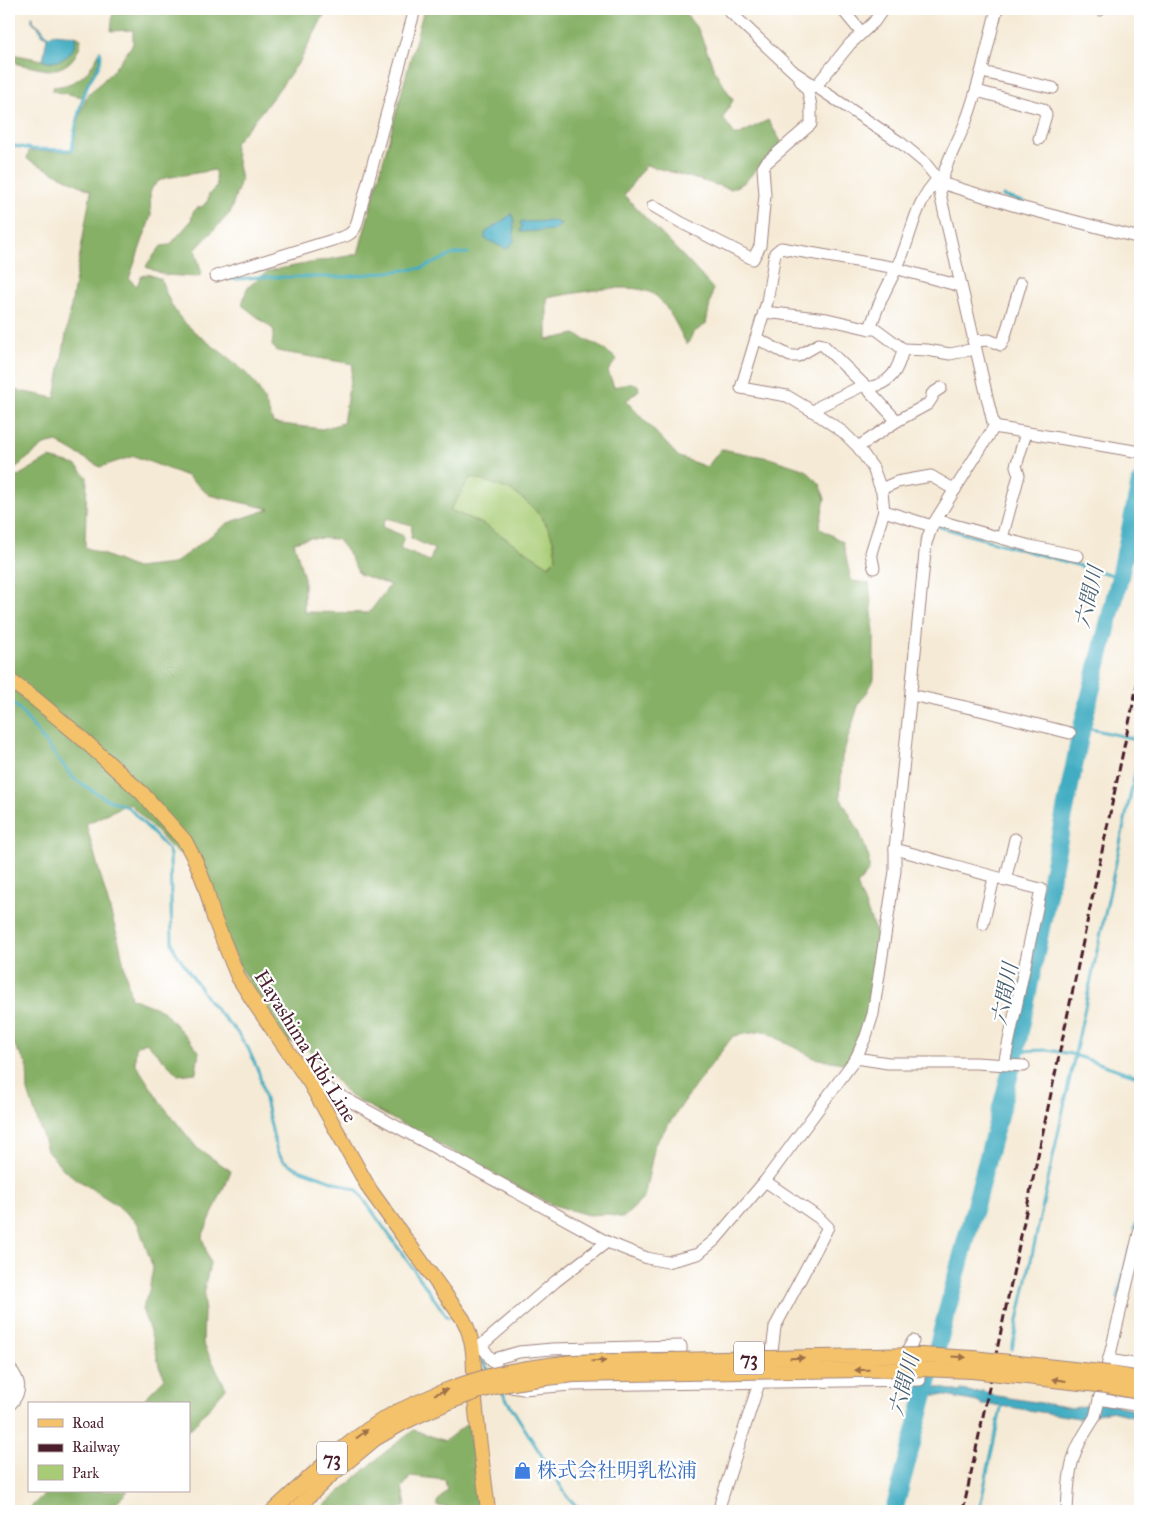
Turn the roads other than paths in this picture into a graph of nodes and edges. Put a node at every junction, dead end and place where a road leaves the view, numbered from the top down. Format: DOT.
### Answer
graph roads {
  1 [pos="415,9"];
  2 [pos="729,9"];
  3 [pos="842,9"];
  4 [pos="883,9"];
  5 [pos="996,9"];
  6 [pos="861,32"];
  7 [pos="794,72"];
  8 [pos="982,72"];
  9 [pos="816,86"];
  10 [pos="1052,88"];
  11 [pos="977,91"];
  12 [pos="1039,139"];
  13 [pos="939,181"];
  14 [pos="653,206"];
  15 [pos="1140,238"];
  16 [pos="760,246"];
  17 [pos="781,248"];
  18 [pos="897,268"];
  19 [pos="216,276"];
  20 [pos="1021,283"];
  21 [pos="960,286"];
  22 [pos="764,312"];
  23 [pos="870,329"];
  24 [pos="756,338"];
  25 [pos="974,345"];
  26 [pos="903,349"];
  27 [pos="865,387"];
  28 [pos="941,388"];
  29 [pos="814,412"];
  30 [pos="897,421"];
  31 [pos="994,427"];
  32 [pos="1026,433"];
  33 [pos="858,447"];
  34 [pos="1140,452"];
  35 [pos="881,489"];
  36 [pos="955,490"];
  37 [pos="884,511"];
  38 [pos="934,523"];
  39 [pos="1002,538"];
  40 [pos="1078,556"];
  41 [pos="874,568"];
  42 [pos="9,680"];
  43 [pos="911,695"];
  44 [pos="1070,733"];
  45 [pos="1015,839"];
  46 [pos="895,849"];
  47 [pos="994,878"];
  48 [pos="1006,881"];
  49 [pos="983,924"];
  50 [pos="856,1058"];
  51 [pos="1004,1064"];
  52 [pos="1024,1066"];
  53 [pos="310,1082"];
  54 [pos="765,1181"];
  55 [pos="1140,1233"];
  56 [pos="607,1242"];
  57 [pos="913,1341"];
  58 [pos="477,1349"];
  59 [pos="491,1360"];
  60 [pos="1140,1365"];
  61 [pos="9,1367"];
  62 [pos="1108,1373"];
  63 [pos="1140,1379"];
  64 [pos="920,1380"];
  65 [pos="890,1381"];
  66 [pos="759,1383"];
  67 [pos="681,1384"];
  68 [pos="1140,1392"];
  69 [pos="1098,1401"];
  70 [pos="9,1406"];
  71 [pos="1140,1406"];
  72 [pos="399,1417"];
  73 [pos="273,1511"];
  74 [pos="294,1511"];
  75 [pos="488,1511"];
  76 [pos="719,1511"];
  77 [pos="1067,1511"];
  1 -- 19 [label="street"];
  2 -- 7 [label="street"];
  3 -- 6 [label="street"];
  4 -- 6 [label="street"];
  5 -- 8 [label="street"];
  6 -- 9 [label="street"];
  7 -- 9 [label="street"];
  7 -- 16 [label="street"];
  8 -- 10 [label="street"];
  8 -- 11 [label="street"];
  9 -- 13 [label="street"];
  11 -- 12 [label="street"];
  11 -- 13 [label="street"];
  13 -- 15 [label="street"];
  13 -- 18 [label="street"];
  13 -- 21 [label="street"];
  14 -- 16 [label="street"];
  16 -- 17 [label="street"];
  17 -- 18 [label="street"];
  17 -- 22 [label="street"];
  18 -- 21 [label="street"];
  18 -- 23 [label="street"];
  20 -- 25 [label="street"];
  21 -- 25 [label="street"];
  22 -- 23 [label="street"];
  22 -- 24 [label="street"];
  23 -- 26 [label="street"];
  24 -- 27 [label="street"];
  24 -- 29 [label="street"];
  25 -- 26 [label="street"];
  25 -- 31 [label="street"];
  26 -- 27 [label="street"];
  27 -- 29 [label="street"];
  27 -- 30 [label="street"];
  28 -- 30 [label="street"];
  29 -- 33 [label="street"];
  30 -- 33 [label="street"];
  31 -- 32 [label="street"];
  31 -- 36 [label="street"];
  32 -- 34 [label="street"];
  32 -- 39 [label="street"];
  33 -- 35 [label="street"];
  35 -- 36 [label="street"];
  35 -- 37 [label="street"];
  36 -- 38 [label="street"];
  37 -- 38 [label="street"];
  37 -- 41 [label="street"];
  38 -- 39 [label="street"];
  38 -- 43 [label="street"];
  39 -- 40 [label="street"];
  42 -- 53 [label="main road, Hayashima Kibi Line"];
  43 -- 44 [label="street"];
  43 -- 46 [label="street"];
  45 -- 48 [label="street"];
  46 -- 47 [label="street"];
  46 -- 50 [label="street"];
  47 -- 48 [label="street"];
  47 -- 49 [label="street"];
  48 -- 51 [label="street"];
  50 -- 51 [label="street"];
  50 -- 54 [label="street"];
  51 -- 52 [label="street"];
  53 -- 56 [label="street"];
  53 -- 58 [label="main road, Hayashima Kibi Line"];
  54 -- 56 [label="street"];
  54 -- 66 [label="street"];
  55 -- 62 [label="street"];
  56 -- 58 [label="street"];
  57 -- 65 [label="street"];
  58 -- 59 [label="street"];
  58 -- 75 [label="main road, Hayashima Kibi Line"];
  59 -- 67 [label="street"];
  59 -- 67 [label="street"];
  60 -- 62 [label="street"];
  61 -- 70 [label="street"];
  62 -- 63 [label="main road, 73"];
  62 -- 68 [label="main road, 73"];
  62 -- 69 [label="street"];
  62 -- 72 [label="main road, 73, bridge"];
  64 -- 65 [label="street"];
  65 -- 66 [label="street"];
  66 -- 67 [label="street"];
  66 -- 76 [label="street"];
  69 -- 71 [label="street"];
  69 -- 77 [label="street"];
  73 -- 72 [label="main road, 73, one-way"];
  72 -- 74 [label="main road, 73"];
}
